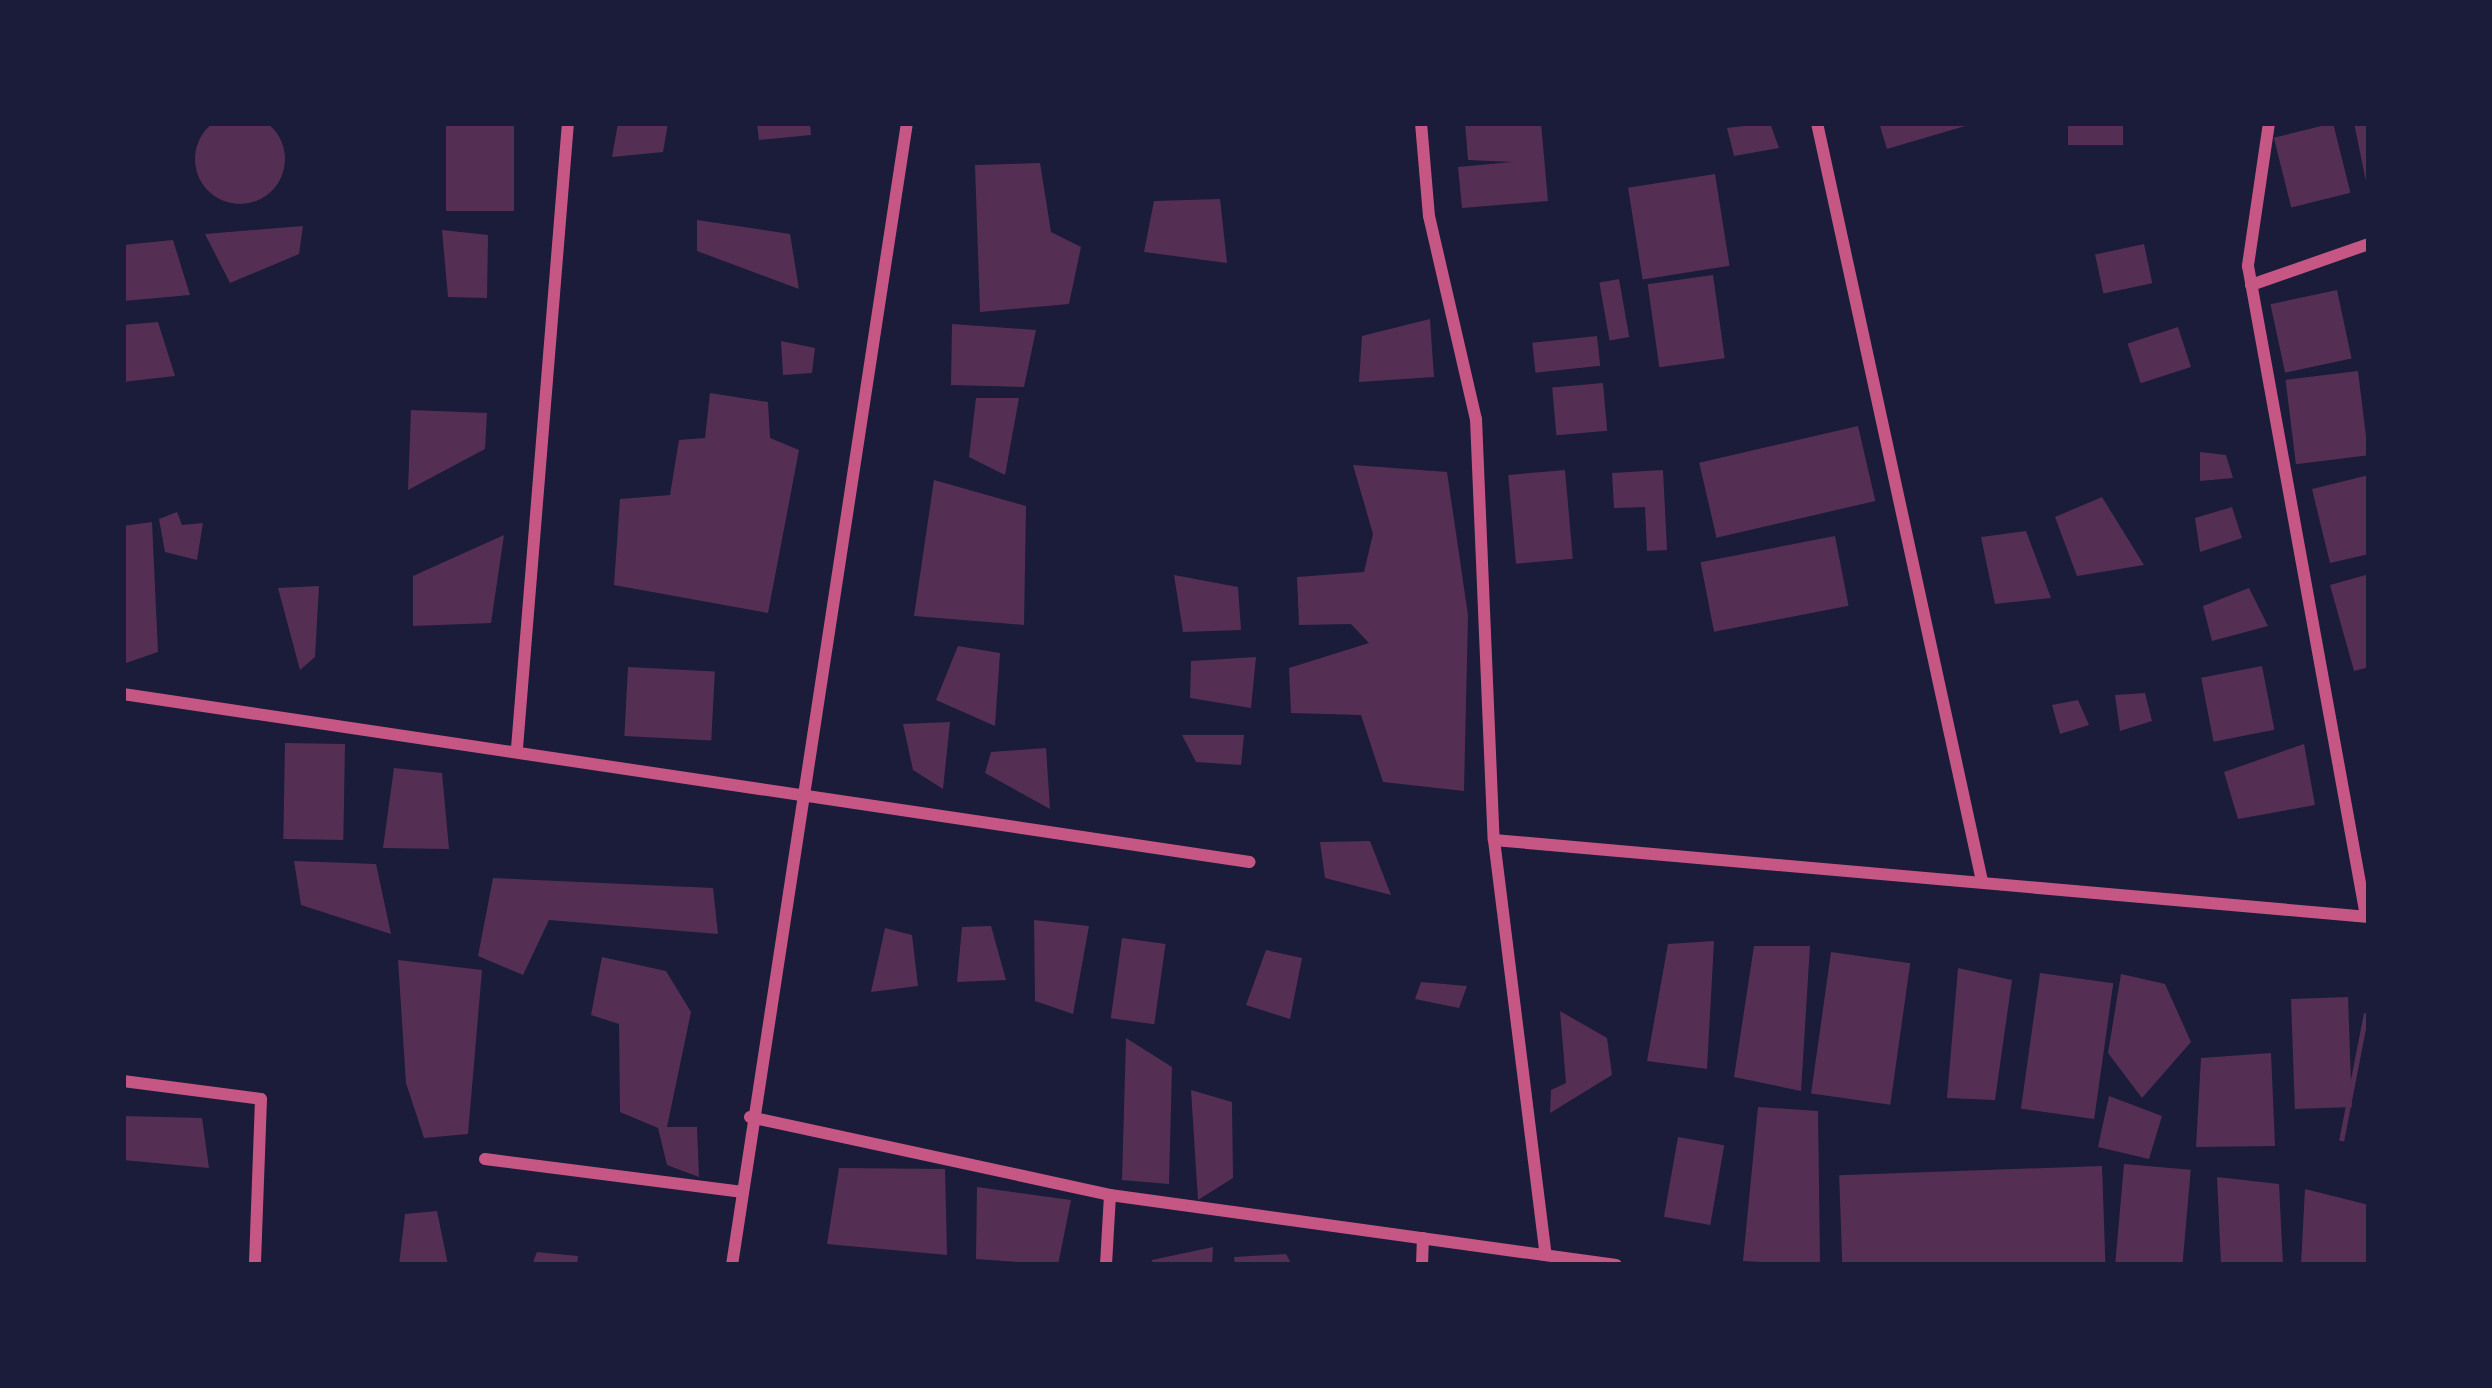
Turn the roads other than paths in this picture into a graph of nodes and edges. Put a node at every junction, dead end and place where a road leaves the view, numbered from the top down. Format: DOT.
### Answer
graph roads {
  1 [pos="568,123"];
  2 [pos="907,123"];
  3 [pos="1421,123"];
  4 [pos="1817,123"];
  5 [pos="2269,123"];
  6 [pos="2369,244"];
  7 [pos="2252,285"];
  8 [pos="123,694"];
  9 [pos="517,748"];
  10 [pos="803,795"];
  11 [pos="1494,840"];
  12 [pos="1250,862"];
  13 [pos="1982,881"];
  14 [pos="2367,916"];
  15 [pos="123,1081"];
  16 [pos="750,1117"];
  17 [pos="485,1159"];
  18 [pos="743,1192"];
  19 [pos="1110,1196"];
  20 [pos="1424,1238"];
  21 [pos="1546,1255"];
  22 [pos="255,1265"];
  23 [pos="732,1265"];
  24 [pos="1106,1265"];
  25 [pos="1422,1265"];
  26 [pos="1616,1265"];
  1 -- 9 [label="street"];
  2 -- 10 [label="street"];
  3 -- 11 [label="street"];
  4 -- 13 [label="street"];
  5 -- 7 [label="street"];
  6 -- 7 [label="street"];
  7 -- 14 [label="street"];
  8 -- 9 [label="street"];
  9 -- 10 [label="street"];
  10 -- 12 [label="street"];
  10 -- 16 [label="street"];
  11 -- 13 [label="street"];
  11 -- 21 [label="street"];
  13 -- 14 [label="street"];
  15 -- 22 [label="street"];
  16 -- 18 [label="street"];
  16 -- 19 [label="street"];
  17 -- 18 [label="street"];
  18 -- 23 [label="street"];
  19 -- 20 [label="street"];
  19 -- 24 [label="street"];
  20 -- 21 [label="street"];
  20 -- 25 [label="street"];
  21 -- 26 [label="street"];
}
